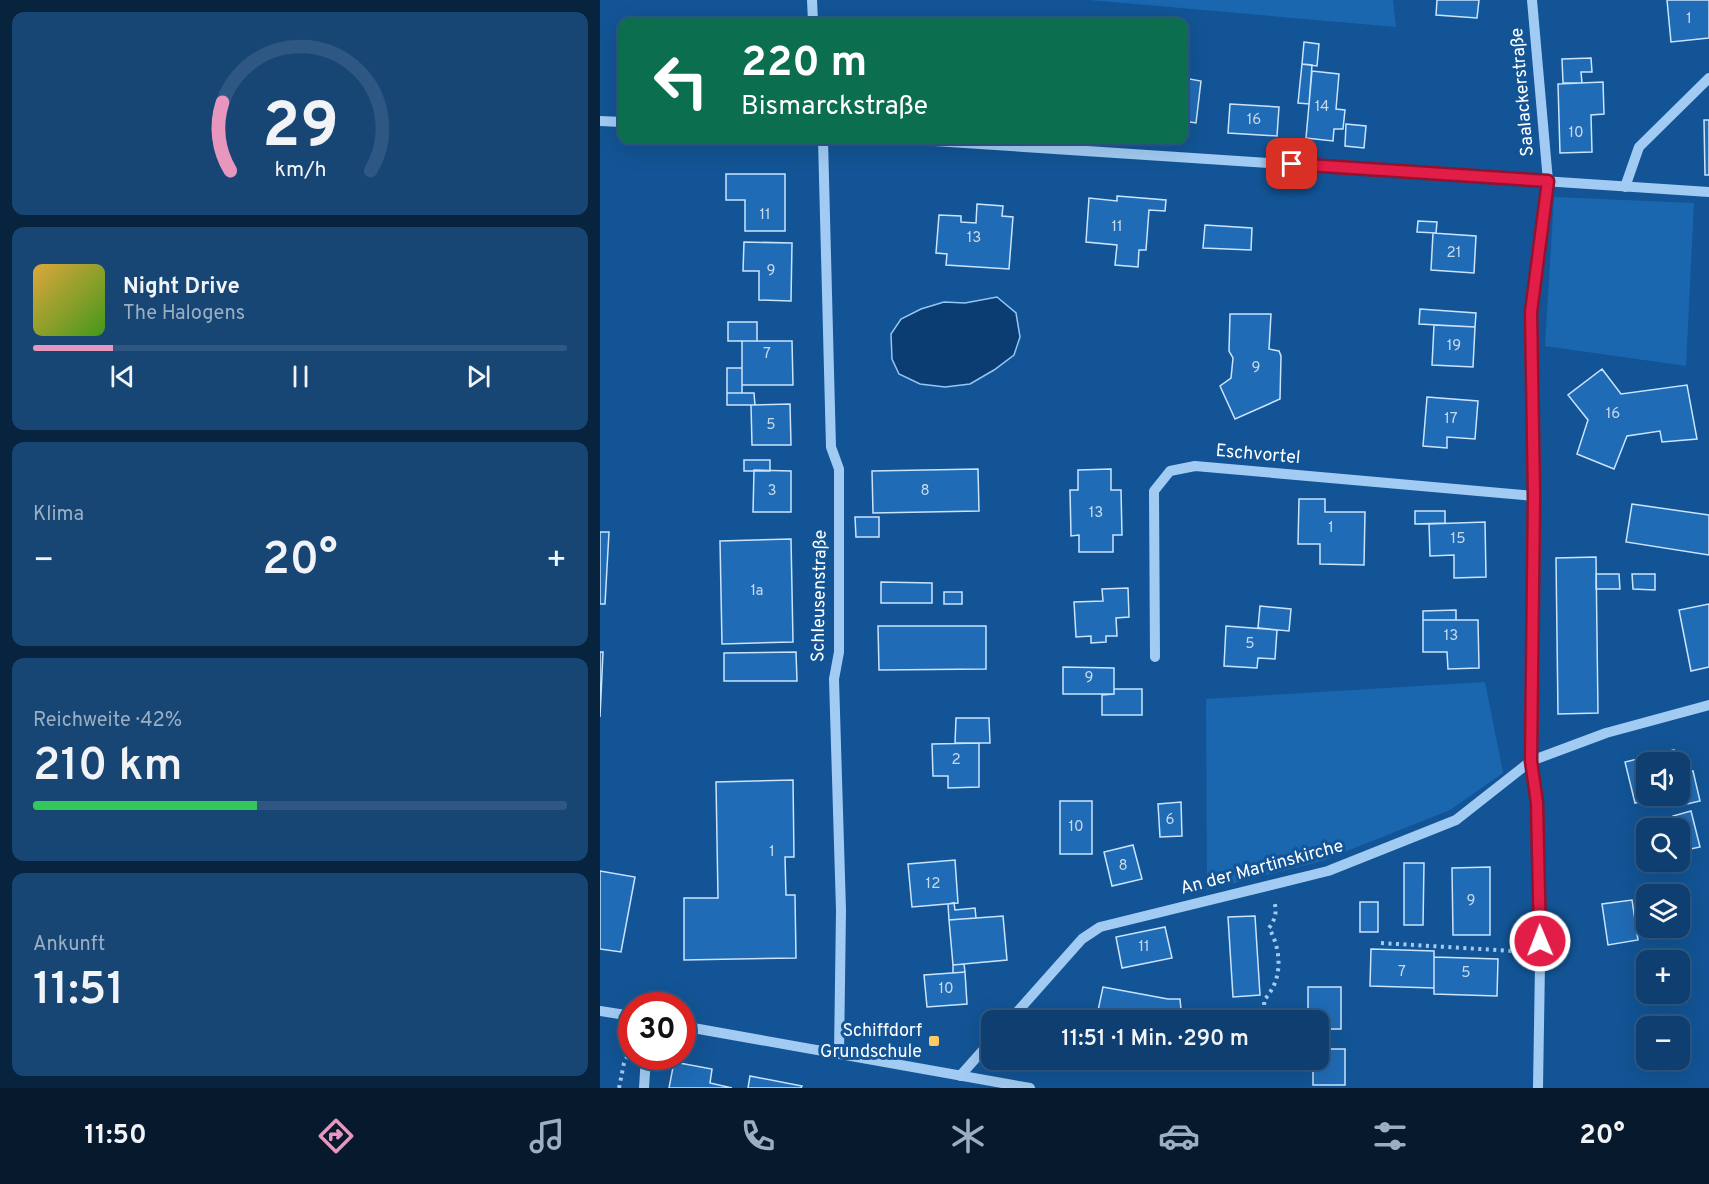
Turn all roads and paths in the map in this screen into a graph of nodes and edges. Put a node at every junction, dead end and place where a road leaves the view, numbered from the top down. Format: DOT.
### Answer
graph roads {
  1 [pos="812,0"];
  2 [pos="1532,0"];
  3 [pos="813,18"];
  4 [pos="1709,78"];
  5 [pos="600,121"];
  6 [pos="618,122"];
  7 [pos="823,144"];
  8 [pos="981,144"];
  9 [pos="1548,181"];
  10 [pos="1625,187"];
  11 [pos="1709,192"];
  12 [pos="1534,496"];
  13 [pos="1155,657"];
  14 [pos="1709,705"];
  15 [pos="1531,761"];
  16 [pos="1270,885"];
  17 [pos="1381,943"];
  18 [pos="1540,964"];
  19 [pos="1019,1010"];
  20 [pos="1264,1010"];
  21 [pos="600,1011"];
  22 [pos="618,1014"];
  23 [pos="696,1028"];
  24 [pos="981,1052"];
  25 [pos="840,1054"];
  26 [pos="623,1070"];
  27 [pos="645,1070"];
  28 [pos="960,1076"];
  29 [pos="619,1088"];
  30 [pos="644,1088"];
  31 [pos="1030,1088"];
  32 [pos="1538,1088"];
  1 -- 3 [label="street"];
  2 -- 9 [label="street, Saalackerstraße"];
  4 -- 10 [label="street"];
  5 -- 6 [label="street"];
  7 -- 25 [label="street, Schleusenstraße"];
  8 -- 9 [label="street"];
  9 -- 10 [label="street"];
  9 -- 12 [label="street, Saalackerstraße"];
  10 -- 11 [label="street"];
  12 -- 13 [label="street, Eschvortel"];
  12 -- 15 [label="street, Saalackerstraße"];
  14 -- 15 [label="street, An der Martinskirche"];
  15 -- 16 [label="street, An der Martinskirche"];
  15 -- 18 [label="street, Saalackerstraße"];
  16 -- 19 [label="street, An der Martinskirche"];
  16 -- 20 [label="path"];
  17 -- 18 [label="path"];
  18 -- 32 [label="street, Saalackerstraße"];
  21 -- 22 [label="street"];
  23 -- 25 [label="street"];
  24 -- 28 [label="street"];
  25 -- 28 [label="street"];
  26 -- 29 [label="path"];
  27 -- 30 [label="street"];
  28 -- 31 [label="street"];
}
